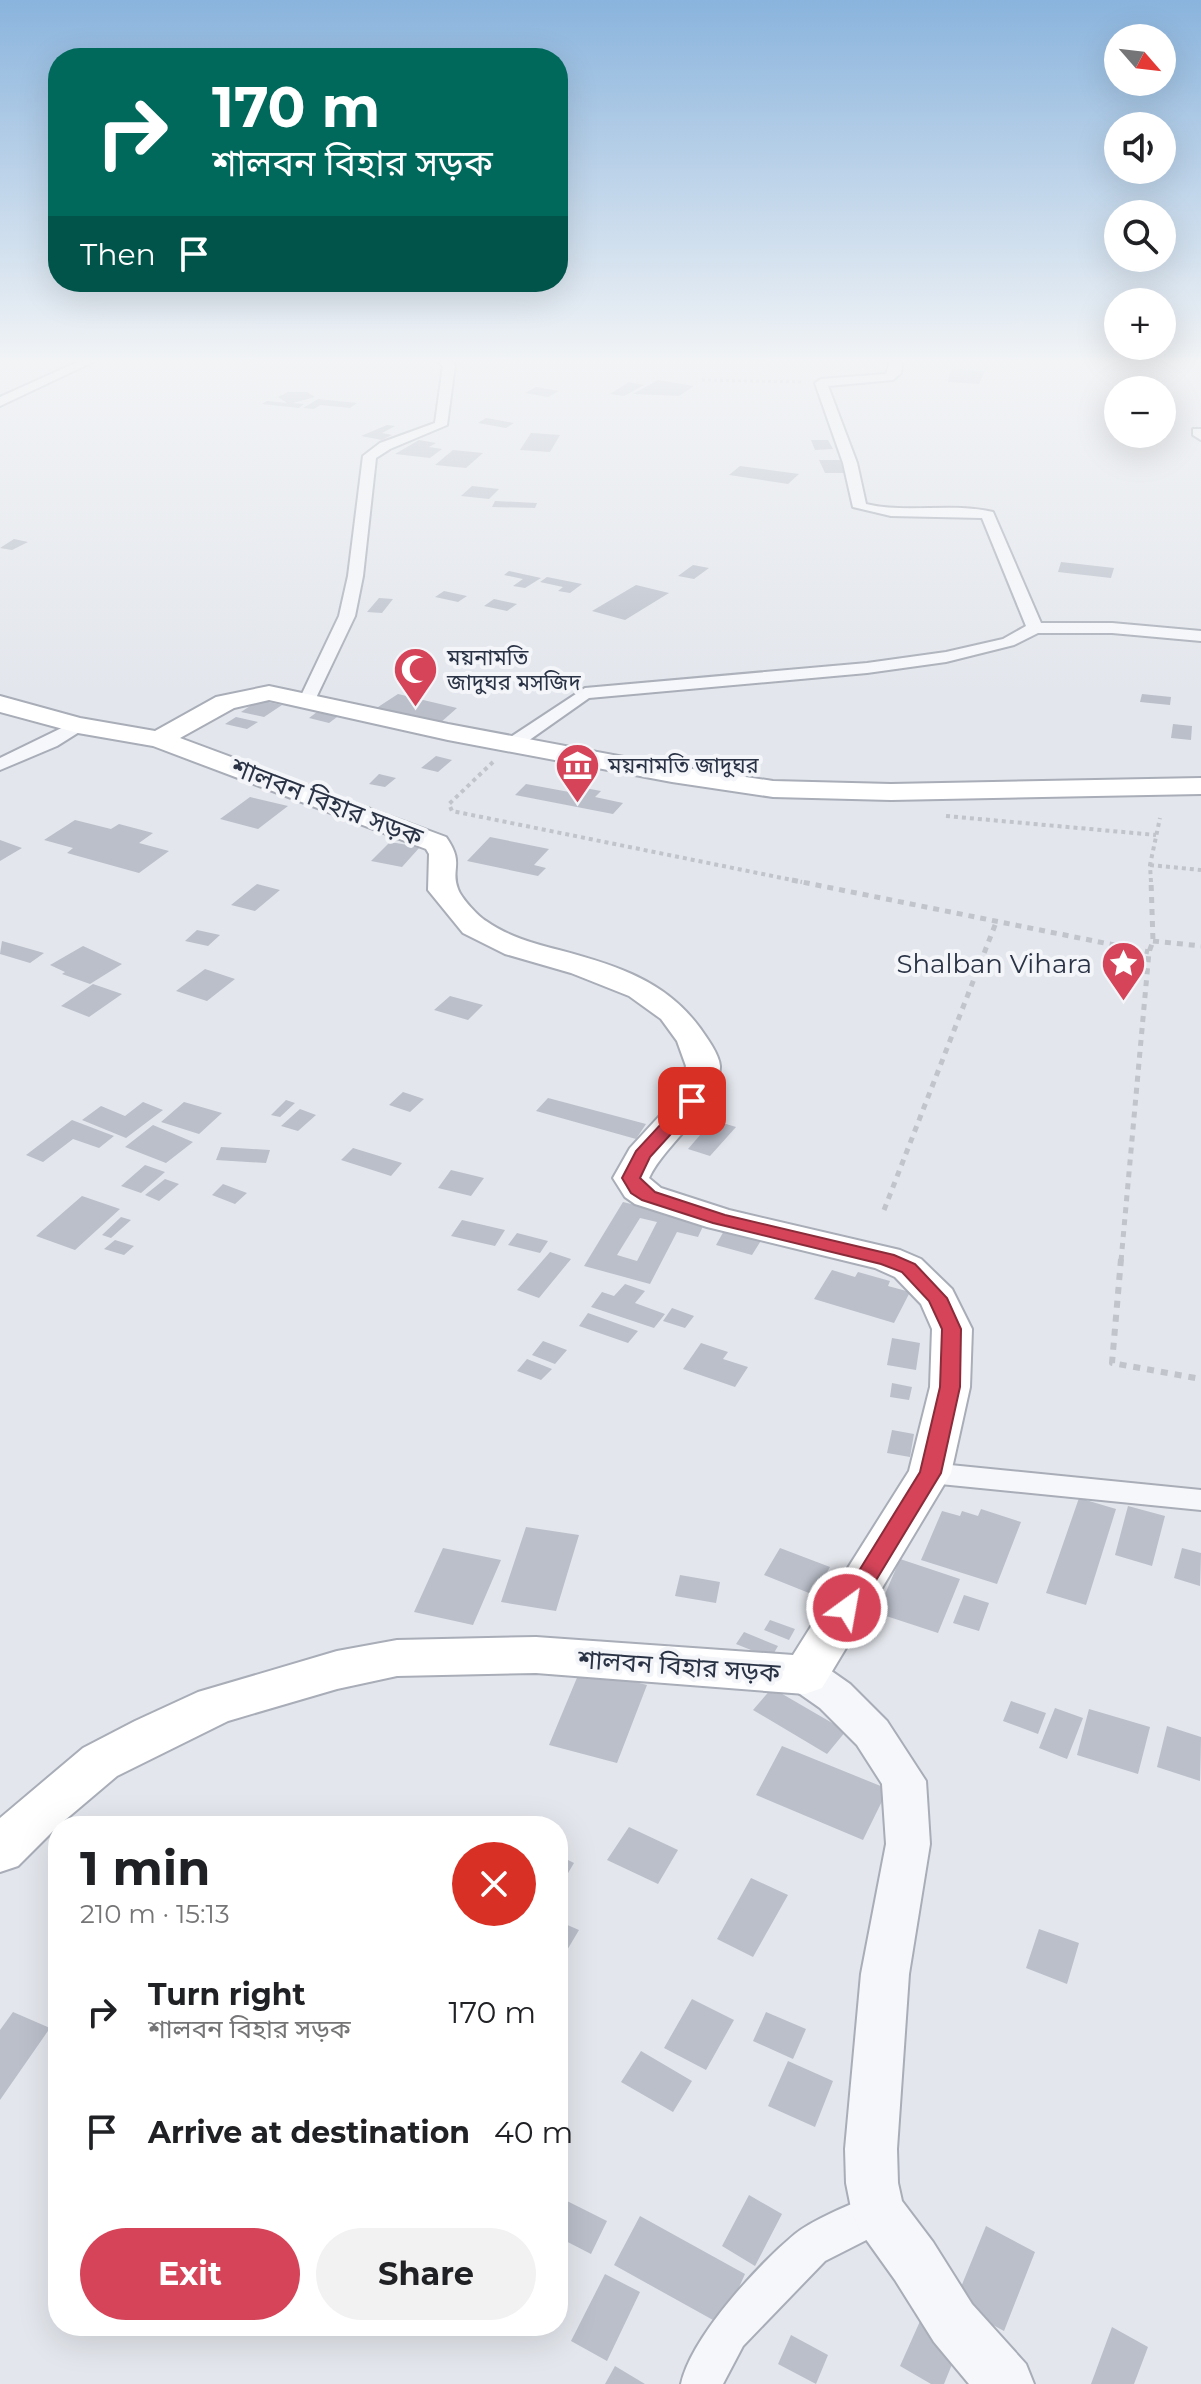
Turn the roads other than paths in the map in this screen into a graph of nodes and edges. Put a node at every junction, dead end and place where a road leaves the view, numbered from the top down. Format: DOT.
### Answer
graph roads {
  1 [pos="367,471"];
  2 [pos="852,471"];
  3 [pos="1035,628"];
  4 [pos="1201,636"];
  5 [pos="307,700"];
  6 [pos="0,704"];
  7 [pos="78,725"];
  8 [pos="159,739"];
  9 [pos="512,744"];
  10 [pos="0,765"];
  11 [pos="1201,786"];
  12 [pos="930,1473"];
  13 [pos="1201,1500"];
  14 [pos="805,1675"];
  15 [pos="0,1850"];
  16 [pos="878,2213"];
  17 [pos="702,2384"];
  18 [pos="1006,2384"];
  1 -- 5 [label="street"];
  2 -- 3 [label="street"];
  3 -- 4 [label="street"];
  3 -- 9 [label="street"];
  5 -- 8 [label="main road"];
  5 -- 9 [label="main road"];
  6 -- 7 [label="main road"];
  7 -- 8 [label="main road"];
  7 -- 10 [label="street"];
  8 -- 12 [label="main road, শালবন বিহার সড়ক"];
  9 -- 11 [label="main road"];
  12 -- 13 [label="street"];
  12 -- 14 [label="main road, শালবন বিহার সড়ক"];
  14 -- 15 [label="main road, শালবন বিহার সড়ক"];
  14 -- 16 [label="street"];
  16 -- 17 [label="street"];
  16 -- 18 [label="street"];
}
